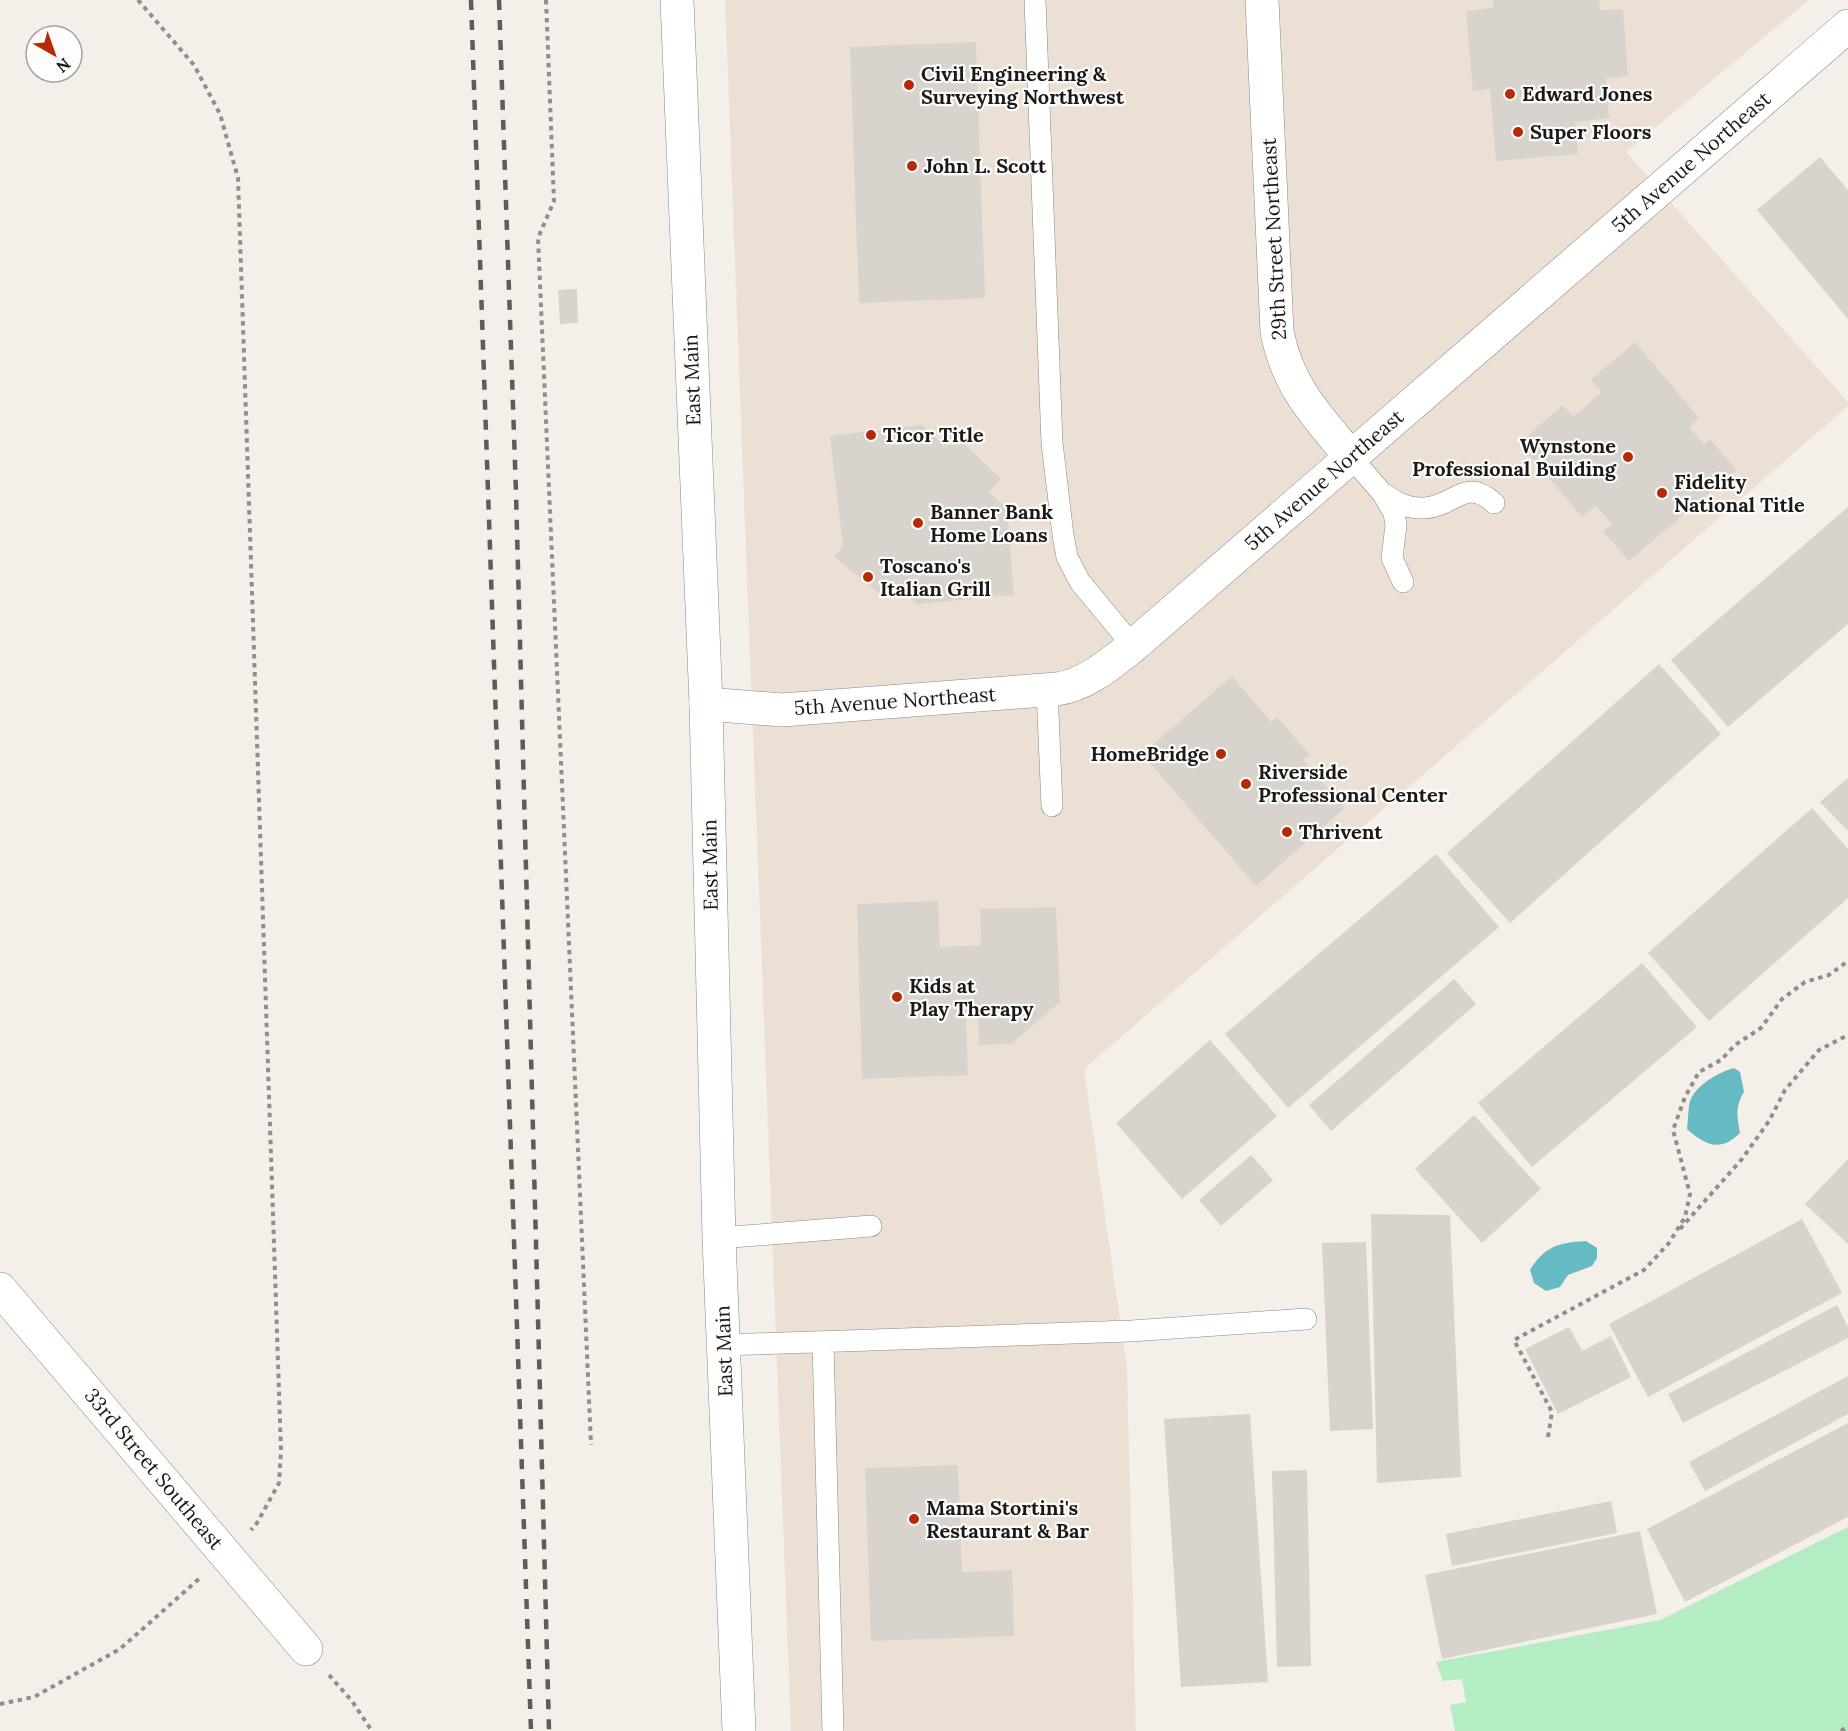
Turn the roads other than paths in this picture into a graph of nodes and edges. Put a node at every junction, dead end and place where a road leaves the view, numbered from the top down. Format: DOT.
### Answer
graph roads {
  1 [pos="677,0"];
  2 [pos="1035,0"];
  3 [pos="1262,0"];
  4 [pos="1848,26"];
  5 [pos="1351,457"];
  6 [pos="1383,494"];
  7 [pos="1494,503"];
  8 [pos="1402,582"];
  9 [pos="1133,646"];
  10 [pos="1047,690"];
  11 [pos="706,704"];
  12 [pos="1052,806"];
  13 [pos="871,1226"];
  14 [pos="719,1238"];
  15 [pos="0,1289"];
  16 [pos="1306,1319"];
  17 [pos="823,1342"];
  18 [pos="724,1345"];
  19 [pos="306,1649"];
  20 [pos="739,1731"];
  21 [pos="833,1731"];
  1 -- 11 [label="street, East Main"];
  2 -- 9 [label="lane"];
  3 -- 5 [label="street, 29th Street Northeast"];
  4 -- 5 [label="street, 5th Avenue Northeast"];
  5 -- 6 [label="lane"];
  5 -- 9 [label="street, 5th Avenue Northeast"];
  6 -- 7 [label="lane"];
  6 -- 8 [label="lane"];
  9 -- 10 [label="street, 5th Avenue Northeast"];
  10 -- 11 [label="street, 5th Avenue Northeast"];
  10 -- 12 [label="lane"];
  11 -- 14 [label="street, East Main"];
  13 -- 14 [label="lane"];
  14 -- 18 [label="street, East Main"];
  15 -- 19 [label="street, 33rd Street Southeast"];
  16 -- 17 [label="lane"];
  17 -- 18 [label="lane"];
  17 -- 21 [label="lane"];
  18 -- 20 [label="street, East Main"];
}
